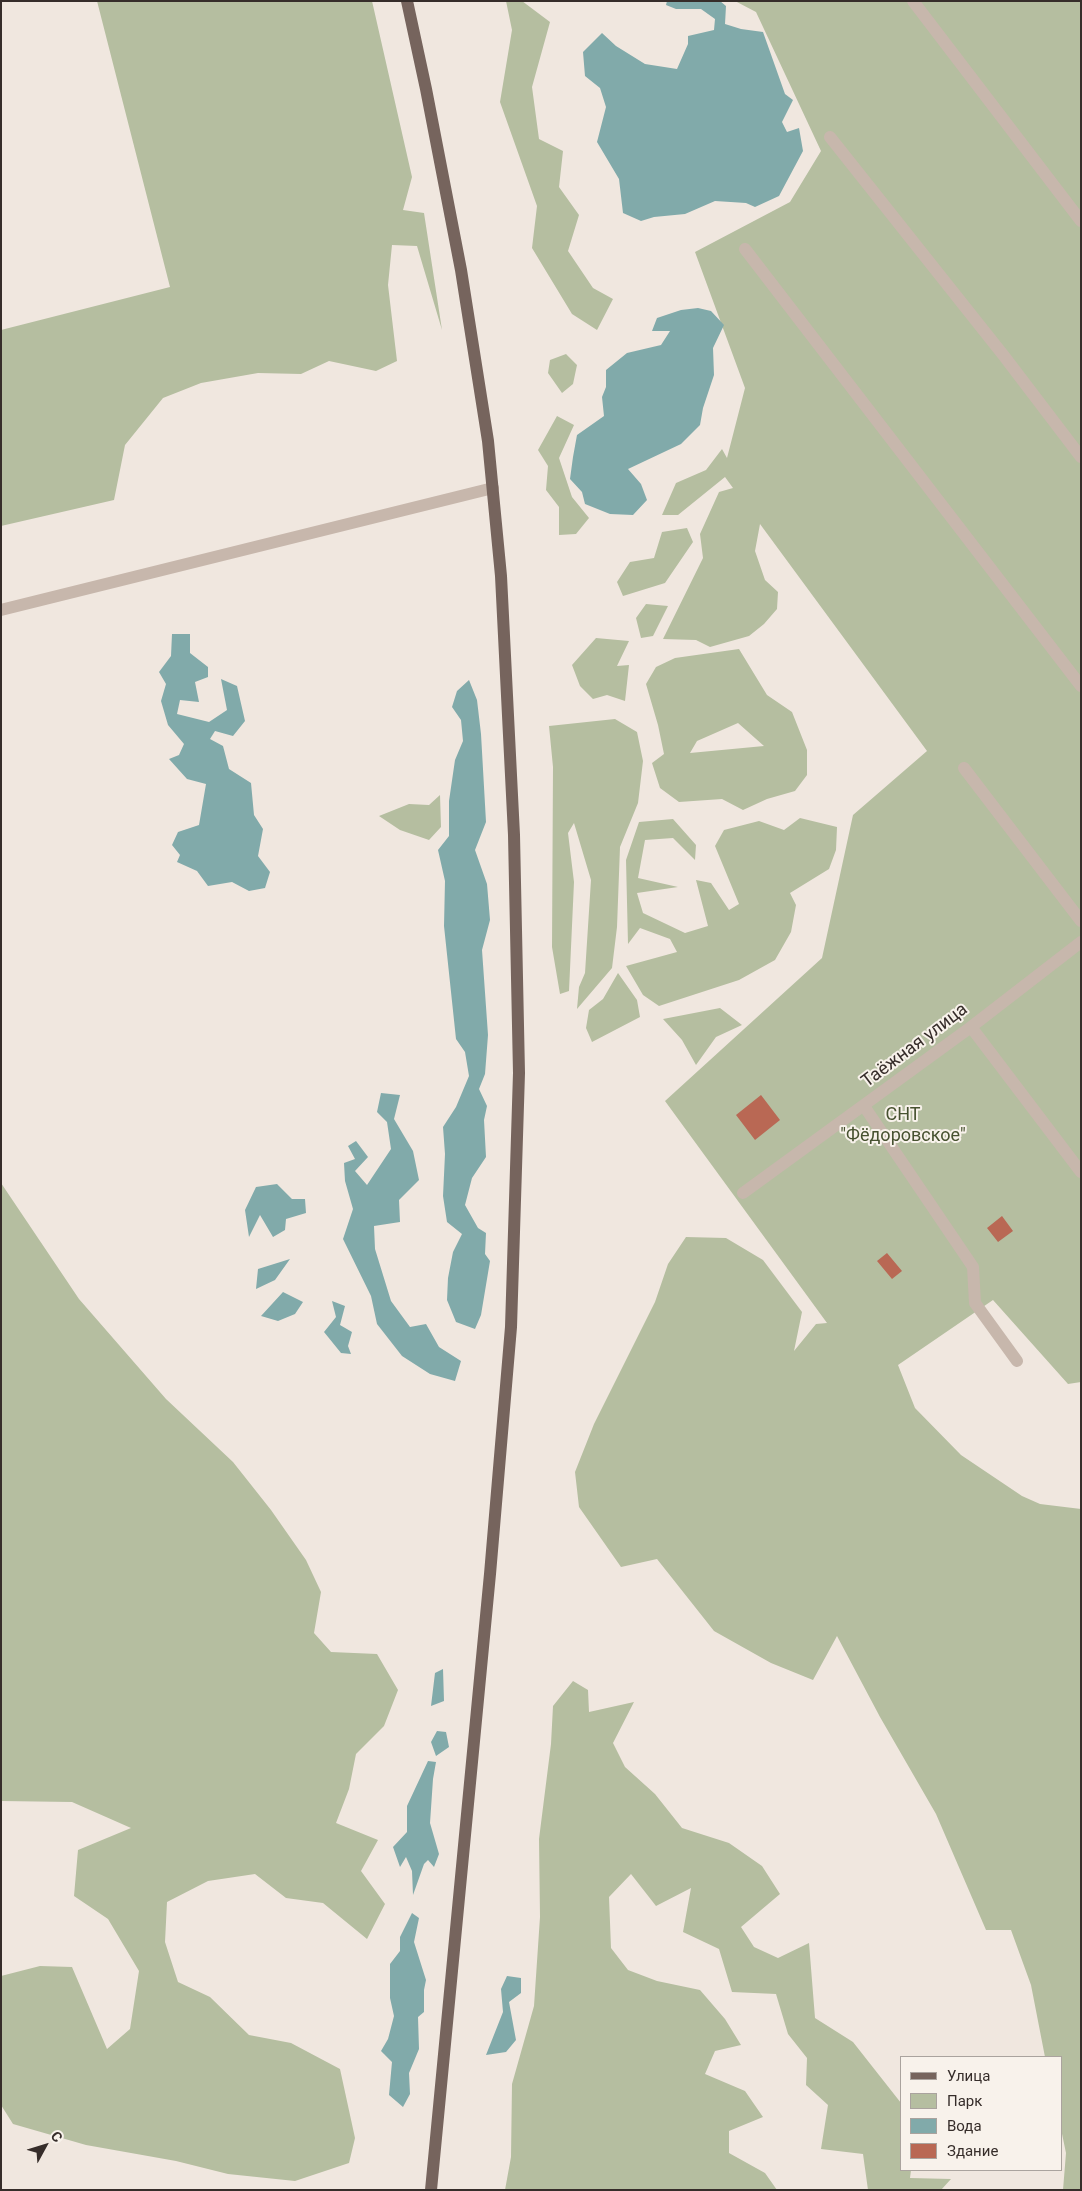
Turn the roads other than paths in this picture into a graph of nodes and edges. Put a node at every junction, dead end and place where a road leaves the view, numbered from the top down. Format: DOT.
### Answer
graph roads {
  1 [pos="407,1"];
  2 [pos="912,1"];
  3 [pos="830,137"];
  4 [pos="1081,221"];
  5 [pos="745,249"];
  6 [pos="1081,457"];
  7 [pos="493,488"];
  8 [pos="1,610"];
  9 [pos="1081,686"];
  10 [pos="964,768"];
  11 [pos="1081,921"];
  12 [pos="1081,942"];
  13 [pos="971,1027"];
  14 [pos="864,1106"];
  15 [pos="1081,1172"];
  16 [pos="743,1193"];
  17 [pos="1017,1361"];
  18 [pos="431,2190"];
  1 -- 7 [label="main road"];
  2 -- 4 [label="street"];
  3 -- 6 [label="street"];
  5 -- 9 [label="street"];
  7 -- 8 [label="street"];
  7 -- 18 [label="main road"];
  10 -- 11 [label="street"];
  12 -- 13 [label="street, Таёжная улица"];
  13 -- 14 [label="street, Таёжная улица"];
  13 -- 15 [label="street"];
  14 -- 16 [label="street, Таёжная улица"];
  14 -- 17 [label="street"];
}
